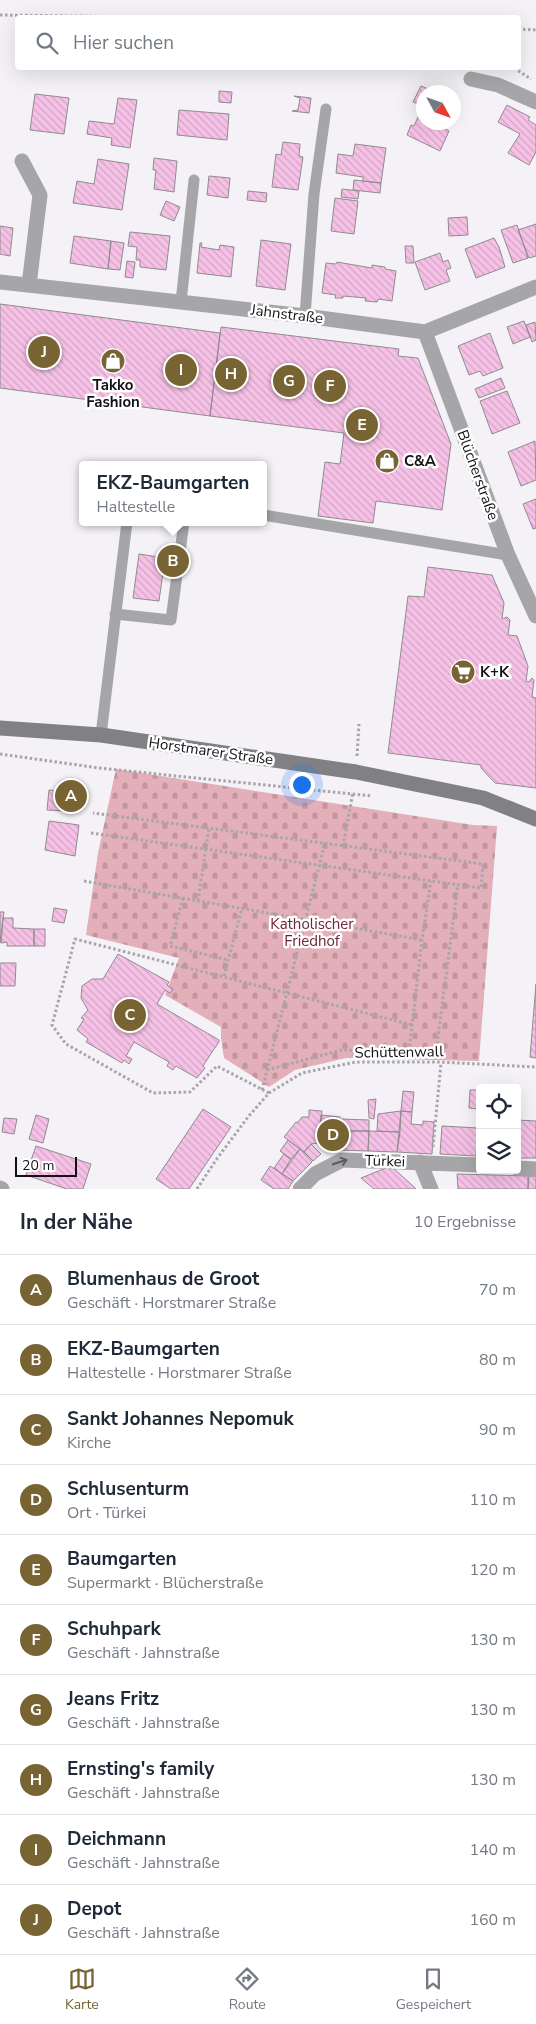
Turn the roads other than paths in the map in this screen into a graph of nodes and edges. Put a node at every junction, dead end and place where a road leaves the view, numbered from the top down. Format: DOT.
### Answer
graph roads {
  1 [pos="472,79"];
  2 [pos="536,102"];
  3 [pos="326,109"];
  4 [pos="22,161"];
  5 [pos="194,180"];
  6 [pos="0,282"];
  7 [pos="29,285"];
  8 [pos="536,287"];
  9 [pos="180,302"];
  10 [pos="305,316"];
  11 [pos="425,332"];
  12 [pos="267,516"];
  13 [pos="127,526"];
  14 [pos="183,526"];
  15 [pos="508,555"];
  16 [pos="535,609"];
  17 [pos="115,614"];
  18 [pos="0,728"];
  19 [pos="101,735"];
  20 [pos="536,819"];
  21 [pos="426,1162"];
  22 [pos="476,1166"];
  23 [pos="521,1168"];
  24 [pos="536,1169"];
  25 [pos="300,1189"];
  26 [pos="431,1189"];
  1 -- 2 [label="street"];
  3 -- 10 [label="lane"];
  4 -- 7 [label="street"];
  5 -- 9 [label="lane"];
  6 -- 7 [label="street, Jahnstraße"];
  7 -- 9 [label="street, Jahnstraße"];
  8 -- 11 [label="street, Jahnstraße"];
  9 -- 10 [label="street, Jahnstraße"];
  10 -- 11 [label="street, Jahnstraße"];
  11 -- 15 [label="street, Blücherstraße"];
  12 -- 15 [label="lane"];
  13 -- 17 [label="lane"];
  14 -- 17 [label="lane"];
  15 -- 16 [label="street, Blücherstraße"];
  17 -- 19 [label="lane"];
  18 -- 19 [label="main road, Horstmarer Straße"];
  19 -- 20 [label="main road, Horstmarer Straße"];
  21 -- 22 [label="street, Türkei"];
  25 -- 21 [label="street, Türkei, one-way"];
  21 -- 26 [label="street"];
  23 -- 24 [label="street"];
}
